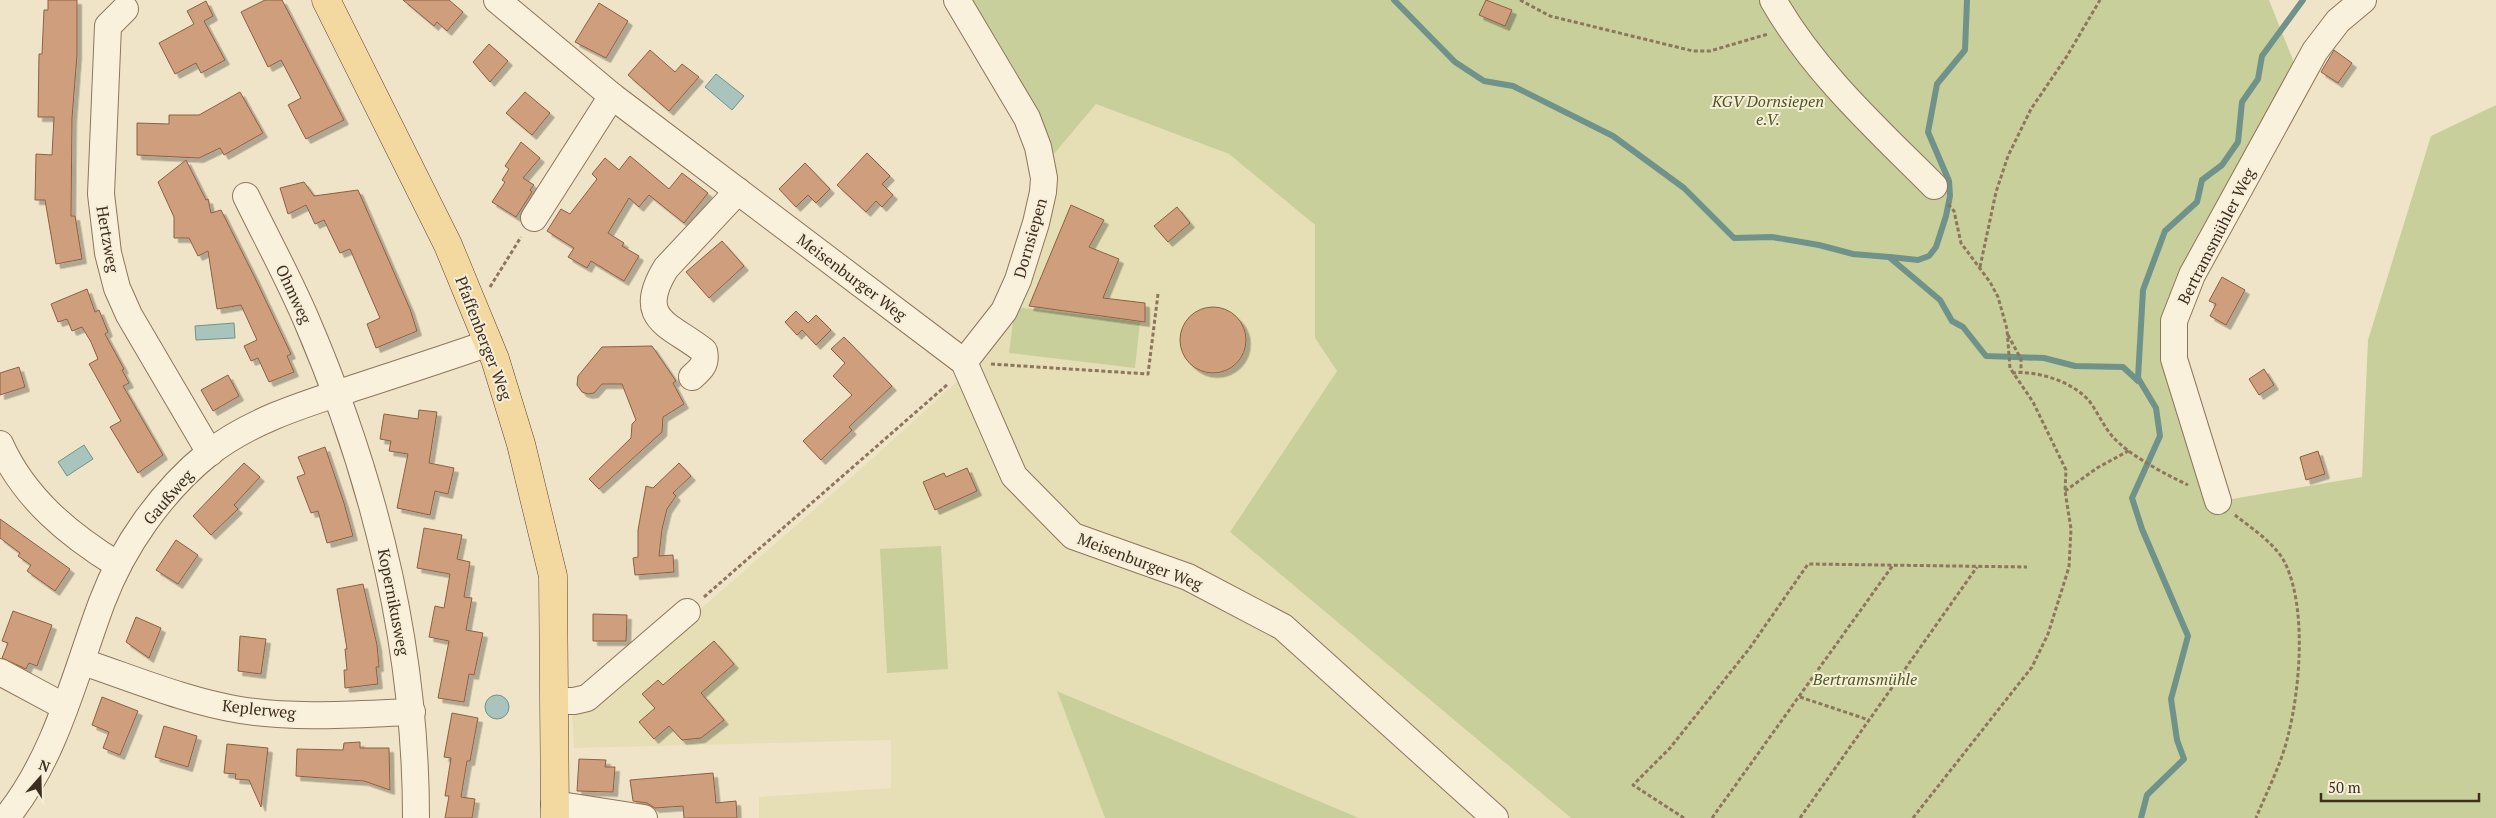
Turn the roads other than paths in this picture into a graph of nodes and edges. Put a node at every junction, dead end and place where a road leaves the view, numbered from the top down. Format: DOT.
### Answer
graph roads {
  1 [pos="326,0"];
  2 [pos="496,0"];
  3 [pos="957,0"];
  4 [pos="1773,0"];
  5 [pos="2363,0"];
  6 [pos="125,9"];
  7 [pos="612,96"];
  8 [pos="1934,186"];
  9 [pos="738,191"];
  10 [pos="246,196"];
  11 [pos="534,218"];
  12 [pos="489,344"];
  13 [pos="964,362"];
  14 [pos="692,377"];
  15 [pos="336,394"];
  16 [pos="0,444"];
  17 [pos="210,453"];
  18 [pos="2218,501"];
  19 [pos="118,565"];
  20 [pos="687,612"];
  21 [pos="83,662"];
  22 [pos="0,672"];
  23 [pos="554,701"];
  24 [pos="65,707"];
  25 [pos="412,712"];
  26 [pos="555,811"];
  27 [pos="6,818"];
  28 [pos="416,818"];
  29 [pos="644,818"];
  30 [pos="1495,818"];
  1 -- 12 [label="main road, Pfaffenberger Weg"];
  2 -- 7 [label="street, Meisenburger Weg"];
  3 -- 13 [label="street, Dornsiepen"];
  4 -- 8 [label="street"];
  5 -- 18 [label="street, Bertramsmühler Weg"];
  6 -- 17 [label="street, Hertzweg"];
  7 -- 9 [label="street, Meisenburger Weg"];
  7 -- 11 [label="street"];
  9 -- 13 [label="street, Meisenburger Weg"];
  9 -- 14 [label="street"];
  10 -- 15 [label="street, Ohmweg"];
  12 -- 15 [label="street, Gaußweg"];
  12 -- 23 [label="main road, Pfaffenberger Weg"];
  13 -- 30 [label="street, Meisenburger Weg"];
  15 -- 17 [label="street, Gaußweg"];
  15 -- 25 [label="street, Kopernikusweg"];
  16 -- 19 [label="street"];
  17 -- 19 [label="street, Gaußweg"];
  19 -- 21 [label="street, Gaußweg"];
  20 -- 23 [label="street"];
  21 -- 24 [label="street, Gaußweg"];
  21 -- 25 [label="street, Keplerweg"];
  22 -- 24 [label="street"];
  23 -- 26 [label="main road, Pfaffenberger Weg"];
  24 -- 27 [label="street, Gaußweg"];
  25 -- 28 [label="street, Kopernikusweg"];
  26 -- 29 [label="street"];
}
